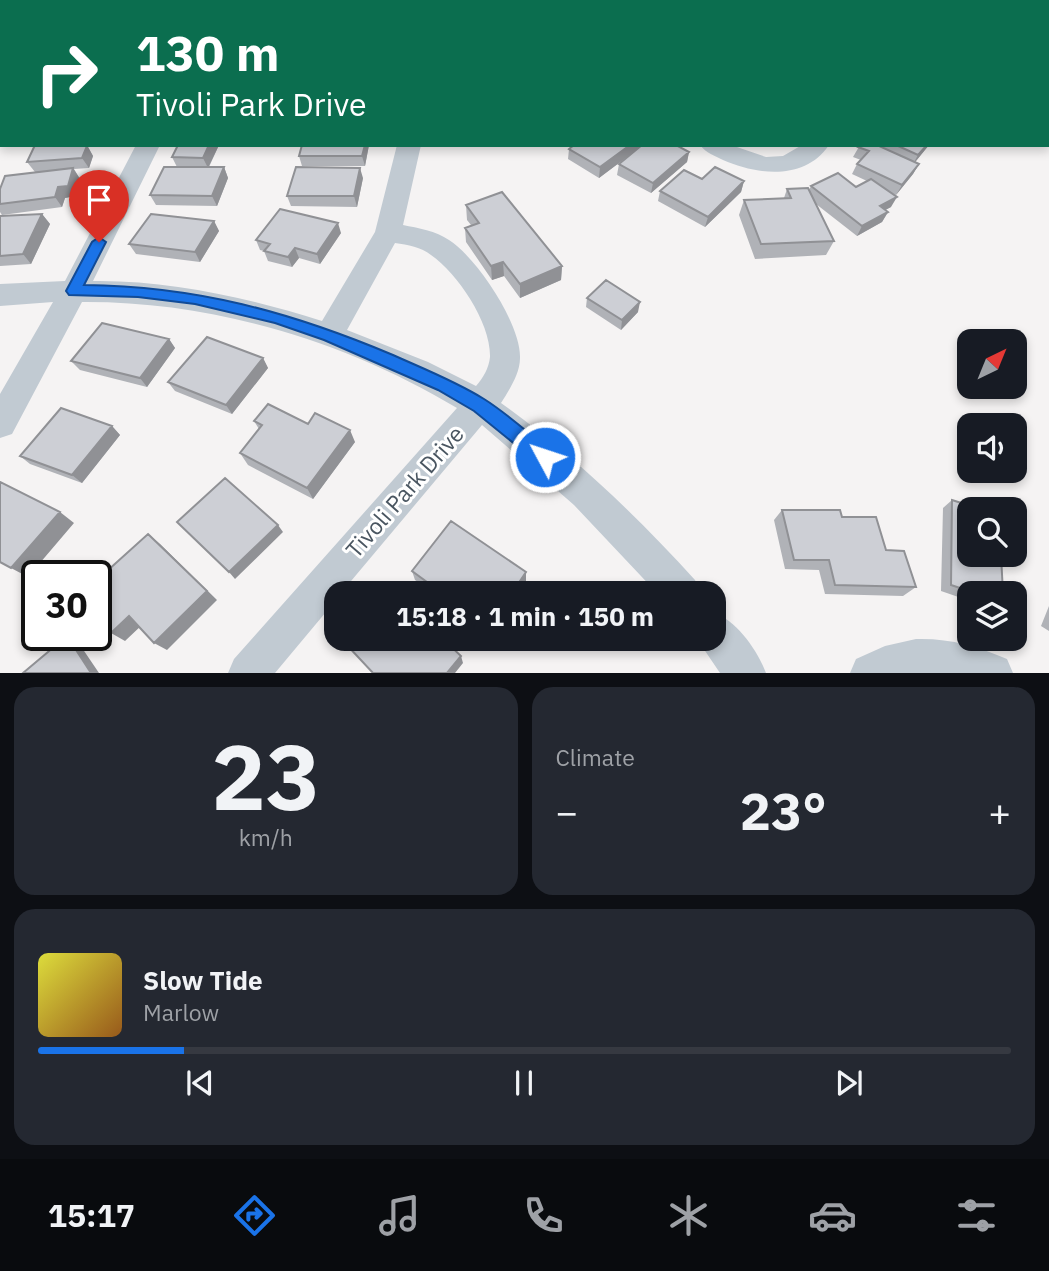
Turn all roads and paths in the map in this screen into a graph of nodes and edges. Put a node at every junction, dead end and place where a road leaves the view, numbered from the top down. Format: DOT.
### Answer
graph roads {
  1 [pos="147,147"];
  2 [pos="409,147"];
  3 [pos="716,147"];
  4 [pos="815,147"];
  5 [pos="388,232"];
  6 [pos="74,291"];
  7 [pos="0,295"];
  8 [pos="330,335"];
  9 [pos="480,405"];
  10 [pos="0,424"];
  11 [pos="670,581"];
  12 [pos="726,647"];
  13 [pos="248,673"];
  14 [pos="746,673"];
  15 [pos="870,673"];
  16 [pos="993,673"];
  1 -- 6 [label="street"];
  2 -- 5 [label="street"];
  3 -- 4 [label="street"];
  5 -- 8 [label="street"];
  5 -- 9 [label="street, Tivoli Park Drive"];
  6 -- 7 [label="street"];
  6 -- 8 [label="street"];
  6 -- 10 [label="street"];
  8 -- 9 [label="street"];
  9 -- 11 [label="street"];
  9 -- 13 [label="street, Tivoli Park Drive"];
  12 -- 14 [label="street"];
  15 -- 16 [label="street"];
}
